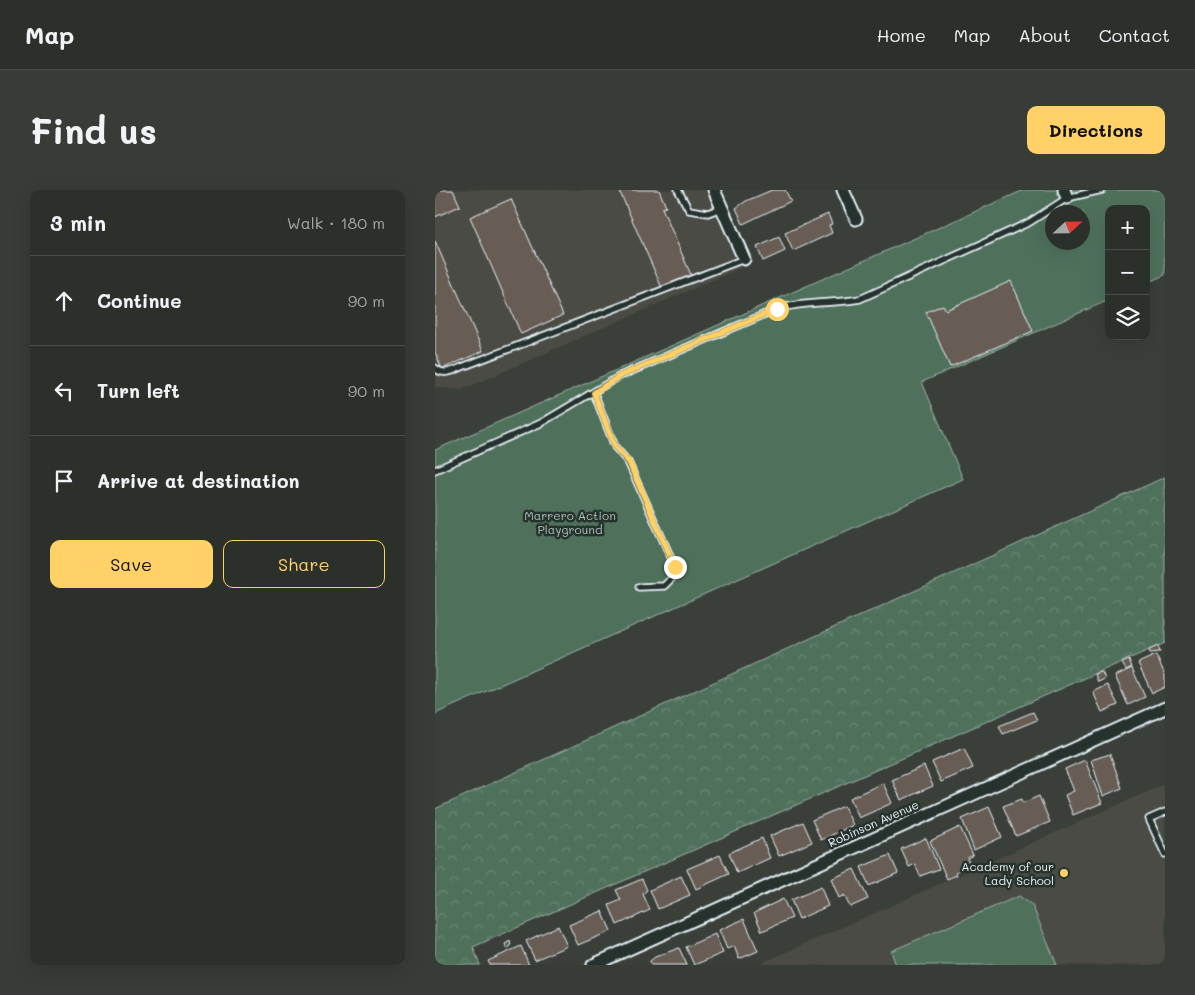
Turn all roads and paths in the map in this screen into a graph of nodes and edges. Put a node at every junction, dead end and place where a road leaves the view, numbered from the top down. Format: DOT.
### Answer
graph roads {
  1 [pos="678,190"];
  2 [pos="714,190"];
  3 [pos="843,190"];
  4 [pos="1103,190"];
  5 [pos="1065,194"];
  6 [pos="721,208"];
  7 [pos="856,219"];
  8 [pos="744,259"];
  9 [pos="435,368"];
  10 [pos="594,393"];
  11 [pos="435,470"];
  12 [pos="639,587"];
  13 [pos="1165,708"];
  14 [pos="1165,812"];
  15 [pos="1165,854"];
  16 [pos="593,965"];
  1 -- 6 [label="lane"];
  2 -- 6 [label="street"];
  3 -- 7 [label="street"];
  4 -- 5 [label="lane"];
  5 -- 10 [label="lane"];
  6 -- 8 [label="street"];
  8 -- 9 [label="lane"];
  10 -- 11 [label="lane"];
  10 -- 12 [label="lane"];
  13 -- 16 [label="street, Robinson Avenue"];
  14 -- 15 [label="lane"];
}
